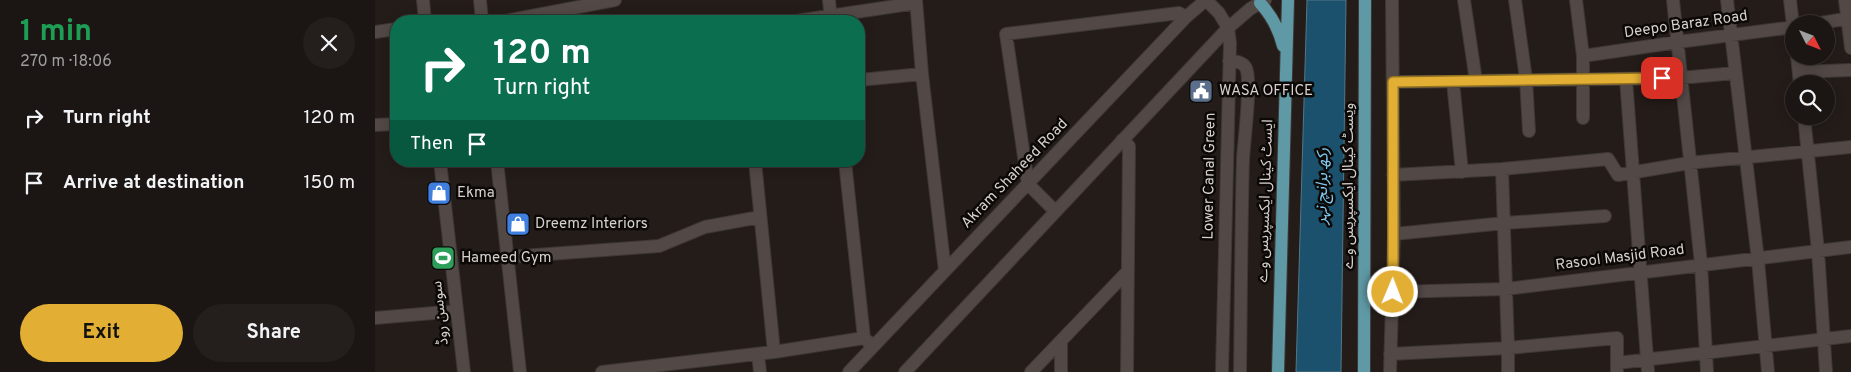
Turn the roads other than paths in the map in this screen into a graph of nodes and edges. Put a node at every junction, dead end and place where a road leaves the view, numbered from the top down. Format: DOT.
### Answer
graph roads {
  1 [pos="423,0"];
  2 [pos="480,0"];
  3 [pos="615,0"];
  4 [pos="829,0"];
  5 [pos="1206,0"];
  6 [pos="1288,0"];
  7 [pos="1365,0"];
  8 [pos="1392,0"];
  9 [pos="1465,0"];
  10 [pos="1515,0"];
  11 [pos="1576,0"];
  12 [pos="1673,0"];
  13 [pos="1727,0"];
  14 [pos="1790,0"];
  15 [pos="1845,0"];
  16 [pos="916,1"];
  17 [pos="1262,1"];
  18 [pos="424,15"];
  19 [pos="481,15"];
  20 [pos="536,15"];
  21 [pos="831,15"];
  22 [pos="850,15"];
  23 [pos="1792,15"];
  24 [pos="1186,17"];
  25 [pos="1849,18"];
  26 [pos="1835,20"];
  27 [pos="1228,28"];
  28 [pos="1785,28"];
  29 [pos="390,30"];
  30 [pos="375,32"];
  31 [pos="1731,35"];
  32 [pos="1678,42"];
  33 [pos="1851,48"];
  34 [pos="1583,56"];
  35 [pos="1229,61"];
  36 [pos="1851,70"];
  37 [pos="1735,73"];
  38 [pos="922,74"];
  39 [pos="1818,75"];
  40 [pos="1680,78"];
  41 [pos="865,79"];
  42 [pos="1582,79"];
  43 [pos="1626,79"];
  44 [pos="1526,80"];
  45 [pos="1476,81"];
  46 [pos="1393,82"];
  47 [pos="1453,82"];
  48 [pos="1286,86"];
  49 [pos="1583,118"];
  50 [pos="390,124"];
  51 [pos="375,125"];
  52 [pos="1805,125"];
  53 [pos="1529,131"];
  54 [pos="1122,140"];
  55 [pos="1851,147"];
  56 [pos="1808,151"];
  57 [pos="1746,157"];
  58 [pos="1689,164"];
  59 [pos="442,167"];
  60 [pos="498,167"];
  61 [pos="756,167"];
  62 [pos="846,167"];
  63 [pos="1502,169"];
  64 [pos="1462,172"];
  65 [pos="1633,172"];
  66 [pos="1393,175"];
  67 [pos="1028,184"];
  68 [pos="1055,212"];
  69 [pos="1605,216"];
  70 [pos="760,217"];
  71 [pos="1505,223"];
  72 [pos="1393,234"];
  73 [pos="1851,247"];
  74 [pos="1818,251"];
  75 [pos="508,257"];
  76 [pos="1758,260"];
  77 [pos="1701,264"];
  78 [pos="945,271"];
  79 [pos="1127,272"];
  80 [pos="1640,273"];
  81 [pos="1506,289"];
  82 [pos="1393,292"];
  83 [pos="457,311"];
  84 [pos="375,318"];
  85 [pos="1851,336"];
  86 [pos="1825,339"];
  87 [pos="1061,341"];
  88 [pos="868,342"];
  89 [pos="1765,347"];
  90 [pos="1509,348"];
  91 [pos="775,352"];
  92 [pos="1707,353"];
  93 [pos="758,354"];
  94 [pos="1390,354"];
  95 [pos="1648,366"];
  96 [pos="1617,367"];
  97 [pos="659,369"];
  98 [pos="463,372"];
  99 [pos="520,372"];
  100 [pos="602,372"];
  101 [pos="760,372"];
  102 [pos="849,372"];
  103 [pos="905,372"];
  104 [pos="1031,372"];
  105 [pos="1061,372"];
  106 [pos="1127,372"];
  107 [pos="1222,372"];
  108 [pos="1240,372"];
  109 [pos="1278,372"];
  110 [pos="1364,372"];
  111 [pos="1390,372"];
  112 [pos="1508,372"];
  113 [pos="1707,372"];
  114 [pos="1769,372"];
  115 [pos="1827,372"];
  1 -- 18 [label="street"];
  2 -- 19 [label="street"];
  3 -- 20 [label="street"];
  4 -- 21 [label="street"];
  5 -- 24 [label="street, Akram Shaheed Road"];
  5 -- 27 [label="street"];
  6 -- 48 [label="main road, ایسٹ کینال ایکسپریس وے"];
  7 -- 110 [label="main road, ویسٹ کینال ایکسپریس وے"];
  8 -- 46 [label="street"];
  9 -- 45 [label="street"];
  10 -- 44 [label="street"];
  11 -- 34 [label="street"];
  12 -- 32 [label="street"];
  13 -- 31 [label="street"];
  14 -- 23 [label="street"];
  15 -- 25 [label="street"];
  16 -- 22 [label="street"];
  16 -- 38 [label="street"];
  17 -- 27 [label="street"];
  17 -- 48 [label="main road"];
  24 -- 67 [label="street, Akram Shaheed Road"];
  24 -- 67 [label="street"];
  25 -- 26 [label="street"];
  25 -- 33 [label="street"];
  27 -- 35 [label="street, Lower Canal Green"];
  27 -- 54 [label="street"];
  28 -- 31 [label="street, Deepo Baraz Road"];
  29 -- 30 [label="street"];
  31 -- 32 [label="street, Deepo Baraz Road"];
  31 -- 37 [label="street"];
  32 -- 34 [label="street, Deepo Baraz Road"];
  32 -- 40 [label="street"];
  34 -- 42 [label="street"];
  35 -- 107 [label="street, Lower Canal Green"];
  35 -- 108 [label="street"];
  36 -- 39 [label="street"];
  37 -- 40 [label="street"];
  37 -- 57 [label="street"];
  38 -- 41 [label="street"];
  38 -- 78 [label="street"];
  40 -- 43 [label="street"];
  40 -- 58 [label="street"];
  42 -- 43 [label="street"];
  42 -- 44 [label="street"];
  42 -- 49 [label="street"];
  43 -- 65 [label="street"];
  44 -- 45 [label="street"];
  44 -- 53 [label="street"];
  45 -- 47 [label="street"];
  46 -- 47 [label="street"];
  46 -- 66 [label="street"];
  47 -- 64 [label="street"];
  48 -- 109 [label="main road, ایسٹ کینال ایکسپریس وے"];
  50 -- 51 [label="street"];
  52 -- 56 [label="street"];
  54 -- 68 [label="street"];
  54 -- 79 [label="street"];
  55 -- 56 [label="street"];
  56 -- 57 [label="street"];
  56 -- 74 [label="street"];
  57 -- 58 [label="street"];
  57 -- 76 [label="street"];
  58 -- 65 [label="street"];
  58 -- 77 [label="street"];
  59 -- 83 [label="street, سوسن روڈ"];
  60 -- 75 [label="street"];
  61 -- 70 [label="street"];
  62 -- 88 [label="street"];
  63 -- 64 [label="street"];
  63 -- 65 [label="street"];
  63 -- 71 [label="street"];
  64 -- 66 [label="street"];
  65 -- 80 [label="street"];
  66 -- 72 [label="street"];
  67 -- 68 [label="street"];
  67 -- 78 [label="street, Akram Shaheed Road"];
  68 -- 103 [label="street"];
  69 -- 71 [label="street"];
  70 -- 75 [label="street"];
  70 -- 91 [label="street"];
  71 -- 72 [label="street"];
  71 -- 81 [label="street"];
  72 -- 82 [label="street"];
  73 -- 74 [label="street, Rasool Masjid Road"];
  74 -- 76 [label="street, Rasool Masjid Road"];
  74 -- 86 [label="street"];
  75 -- 99 [label="street"];
  76 -- 77 [label="street, Rasool Masjid Road"];
  76 -- 89 [label="street"];
  77 -- 80 [label="street, Rasool Masjid Road"];
  77 -- 92 [label="street"];
  78 -- 88 [label="street, Akram Shaheed Road"];
  79 -- 87 [label="street"];
  79 -- 106 [label="street"];
  80 -- 81 [label="street, Rasool Masjid Road"];
  80 -- 95 [label="street"];
  81 -- 82 [label="street, Rasool Masjid Road"];
  81 -- 90 [label="street"];
  82 -- 94 [label="street"];
  83 -- 84 [label="street"];
  83 -- 98 [label="street, سوسن روڈ"];
  85 -- 86 [label="street"];
  86 -- 89 [label="street"];
  86 -- 115 [label="street"];
  87 -- 104 [label="street"];
  87 -- 105 [label="street"];
  88 -- 91 [label="street"];
  88 -- 102 [label="street, Akram Shaheed Road"];
  89 -- 92 [label="street"];
  89 -- 114 [label="street"];
  90 -- 94 [label="street"];
  90 -- 96 [label="street"];
  90 -- 112 [label="street"];
  91 -- 93 [label="street"];
  92 -- 95 [label="street"];
  92 -- 113 [label="street"];
  93 -- 97 [label="street"];
  93 -- 101 [label="street"];
  94 -- 111 [label="street"];
  95 -- 96 [label="street"];
  97 -- 100 [label="street"];
}
